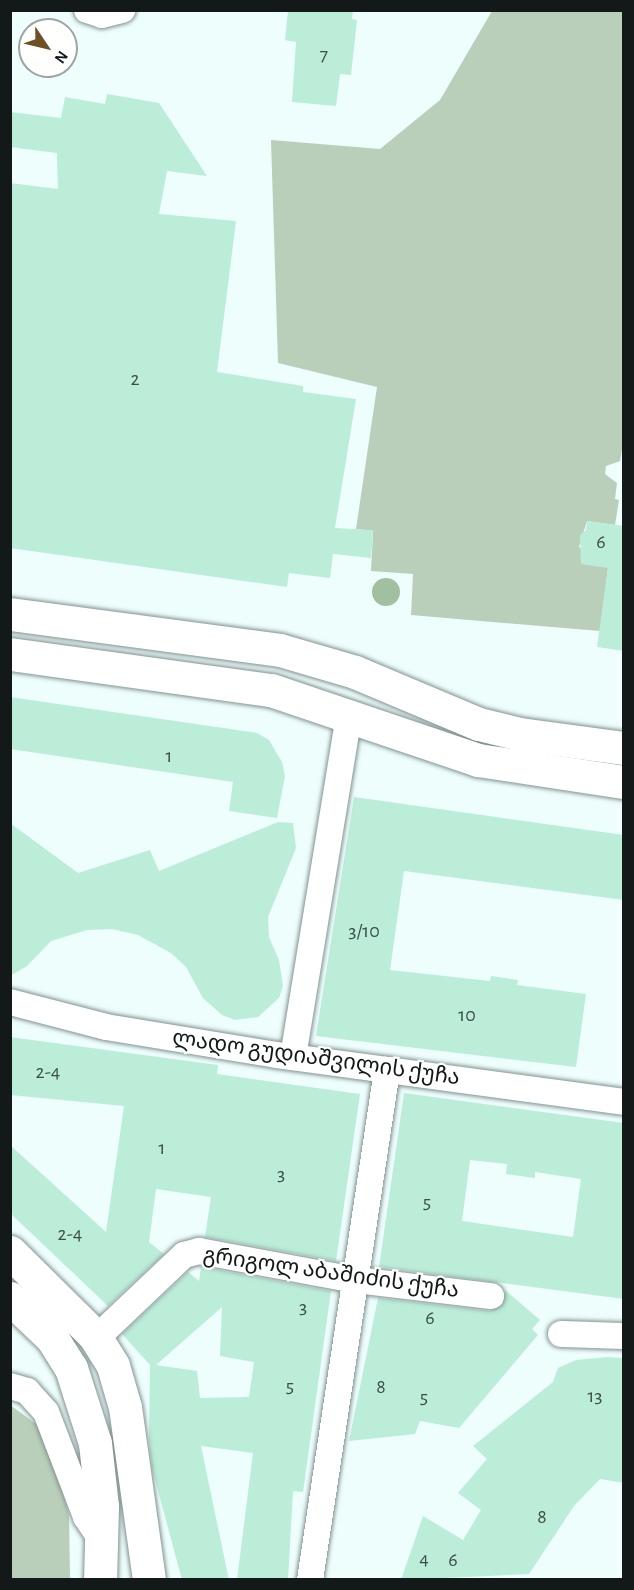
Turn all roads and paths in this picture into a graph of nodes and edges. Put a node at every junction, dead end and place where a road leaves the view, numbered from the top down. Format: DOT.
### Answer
graph roads {
  1 [pos="87,10"];
  2 [pos="122,10"];
  3 [pos="10,614"];
  4 [pos="10,654"];
  5 [pos="349,714"];
  6 [pos="624,748"];
  7 [pos="624,782"];
  8 [pos="10,1002"];
  9 [pos="293,1057"];
  10 [pos="387,1070"];
  11 [pos="614,1100"];
  12 [pos="10,1252"];
  13 [pos="356,1280"];
  14 [pos="491,1296"];
  15 [pos="10,1298"];
  16 [pos="561,1334"];
  17 [pos="93,1335"];
  18 [pos="624,1336"];
  19 [pos="10,1386"];
  20 [pos="101,1539"];
  21 [pos="100,1580"];
  22 [pos="149,1580"];
  23 [pos="310,1580"];
  1 -- 2 [label="street"];
  3 -- 6 [label="main road"];
  4 -- 5 [label="main road"];
  5 -- 7 [label="main road"];
  5 -- 9 [label="street"];
  8 -- 9 [label="street, ლადო გუდიაშვილის ქუჩა"];
  9 -- 10 [label="street, ლადო გუდიაშვილის ქუჩა"];
  10 -- 11 [label="street, ლადო გუდიაშვილის ქუჩა"];
  10 -- 13 [label="street"];
  12 -- 17 [label="main road"];
  13 -- 14 [label="street, გრიგოლ აბაშიძის ქუჩა"];
  13 -- 17 [label="street, გრიგოლ აბაშიძის ქუჩა"];
  13 -- 23 [label="street"];
  15 -- 20 [label="main road"];
  16 -- 18 [label="street"];
  17 -- 22 [label="main road"];
  19 -- 20 [label="street"];
  20 -- 21 [label="main road"];
}
